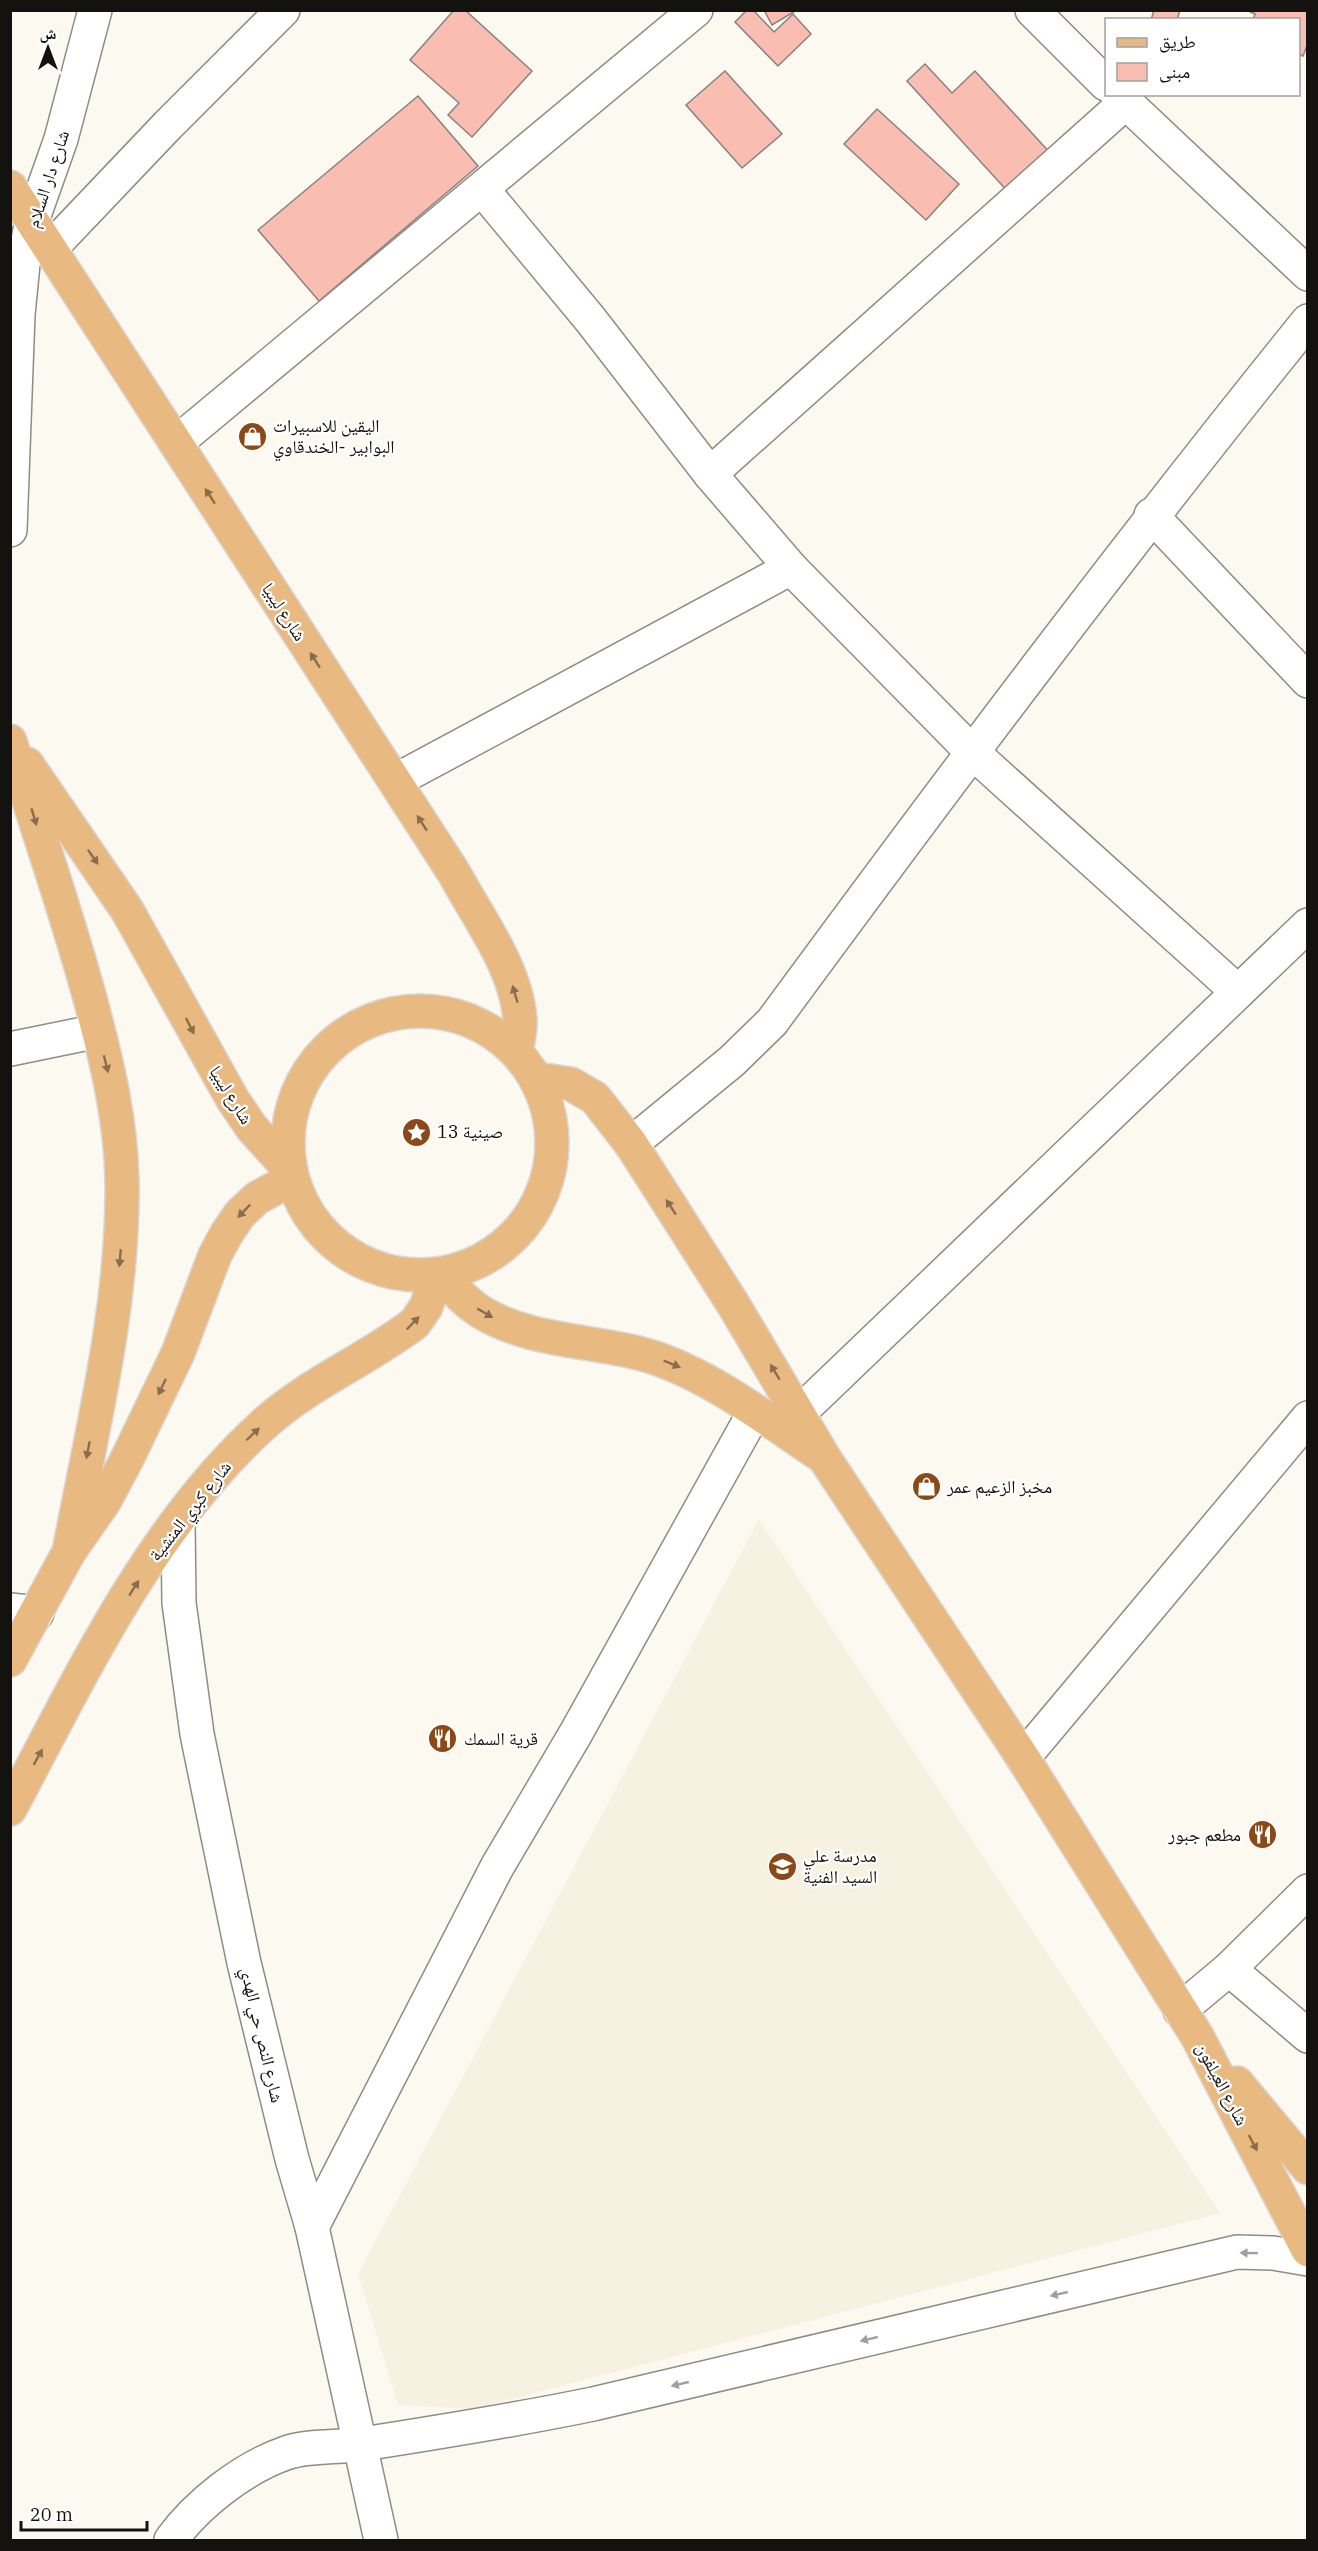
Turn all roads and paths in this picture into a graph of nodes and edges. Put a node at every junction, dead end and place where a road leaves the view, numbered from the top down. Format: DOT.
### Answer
graph roads {
  1 [pos="95,10"];
  2 [pos="283,10"];
  3 [pos="696,10"];
  4 [pos="1032,10"];
  5 [pos="1105,83"];
  6 [pos="1114,96"];
  7 [pos="1118,96"];
  8 [pos="10,187"];
  9 [pos="482,189"];
  10 [pos="33,221"];
  11 [pos="51,248"];
  12 [pos="1308,274"];
  13 [pos="1308,321"];
  14 [pos="176,443"];
  15 [pos="710,474"];
  16 [pos="1151,515"];
  17 [pos="10,530"];
  18 [pos="790,568"];
  19 [pos="1308,681"];
  20 [pos="10,741"];
  21 [pos="971,751"];
  22 [pos="395,781"];
  23 [pos="1308,925"];
  24 [pos="1238,992"];
  25 [pos="98,1031"];
  26 [pos="10,1049"];
  27 [pos="516,1051"];
  28 [pos="537,1079"];
  29 [pos="631,1143"];
  30 [pos="291,1174"];
  31 [pos="439,1275"];
  32 [pos="755,1411"];
  33 [pos="799,1413"];
  34 [pos="1308,1418"];
  35 [pos="825,1459"];
  36 [pos="178,1523"];
  37 [pos="69,1552"];
  38 [pos="24,1612"];
  39 [pos="10,1660"];
  40 [pos="1023,1758"];
  41 [pos="10,1809"];
  42 [pos="1308,1891"];
  43 [pos="1229,1969"];
  44 [pos="1188,2023"];
  45 [pos="1308,2036"];
  46 [pos="1308,2168"];
  47 [pos="312,2227"];
  48 [pos="1308,2250"];
  49 [pos="1308,2259"];
  50 [pos="359,2445"];
  51 [pos="171,2541"];
  52 [pos="381,2541"];
  1 -- 10 [label="street, شارع دار السلام"];
  2 -- 11 [label="street"];
  3 -- 9 [label="street"];
  4 -- 5 [label="street"];
  6 -- 15 [label="street"];
  7 -- 12 [label="street"];
  8 -- 10 [label="main road, شارع ليبيا"];
  9 -- 14 [label="street"];
  9 -- 15 [label="street"];
  10 -- 11 [label="main road, شارع ليبيا"];
  10 -- 17 [label="street, شارع دار السلام"];
  11 -- 14 [label="main road, شارع ليبيا"];
  13 -- 16 [label="street"];
  22 -- 14 [label="main road, شارع ليبيا, one-way"];
  15 -- 18 [label="street"];
  16 -- 19 [label="street"];
  16 -- 21 [label="street"];
  18 -- 21 [label="street"];
  18 -- 22 [label="street"];
  20 -- 25 [label="main road, one-way"];
  20 -- 30 [label="main road, شارع ليبيا, one-way"];
  21 -- 24 [label="street"];
  21 -- 29 [label="street"];
  27 -- 22 [label="main road, شارع ليبيا, one-way"];
  23 -- 24 [label="street"];
  24 -- 33 [label="street"];
  25 -- 26 [label="street"];
  25 -- 37 [label="main road, one-way"];
  27 -- 28 [label="main road"];
  27 -- 30 [label="main road"];
  28 -- 29 [label="main road"];
  28 -- 31 [label="main road"];
  33 -- 29 [label="main road, one-way"];
  30 -- 31 [label="main road"];
  30 -- 37 [label="main road, one-way"];
  31 -- 32 [label="main road, one-way"];
  36 -- 31 [label="main road, شارع كبري المنشية, one-way"];
  32 -- 35 [label="main road"];
  32 -- 47 [label="street"];
  33 -- 35 [label="main road"];
  34 -- 40 [label="street"];
  35 -- 40 [label="main road"];
  41 -- 36 [label="main road, شارع كبري المنشية, one-way"];
  36 -- 47 [label="street, شارع النص حي الهدي"];
  37 -- 38 [label="main road"];
  38 -- 39 [label="main road"];
  40 -- 44 [label="main road"];
  42 -- 43 [label="street"];
  43 -- 44 [label="street"];
  43 -- 45 [label="street"];
  44 -- 46 [label="main road, شارع العيلفون"];
  44 -- 48 [label="main road, شارع العيلفون, one-way"];
  47 -- 50 [label="street, شارع النص حي الهدي"];
  49 -- 50 [label="street, one-way"];
  50 -- 51 [label="street"];
  50 -- 52 [label="street, شارع النص حي الهدي"];
}
